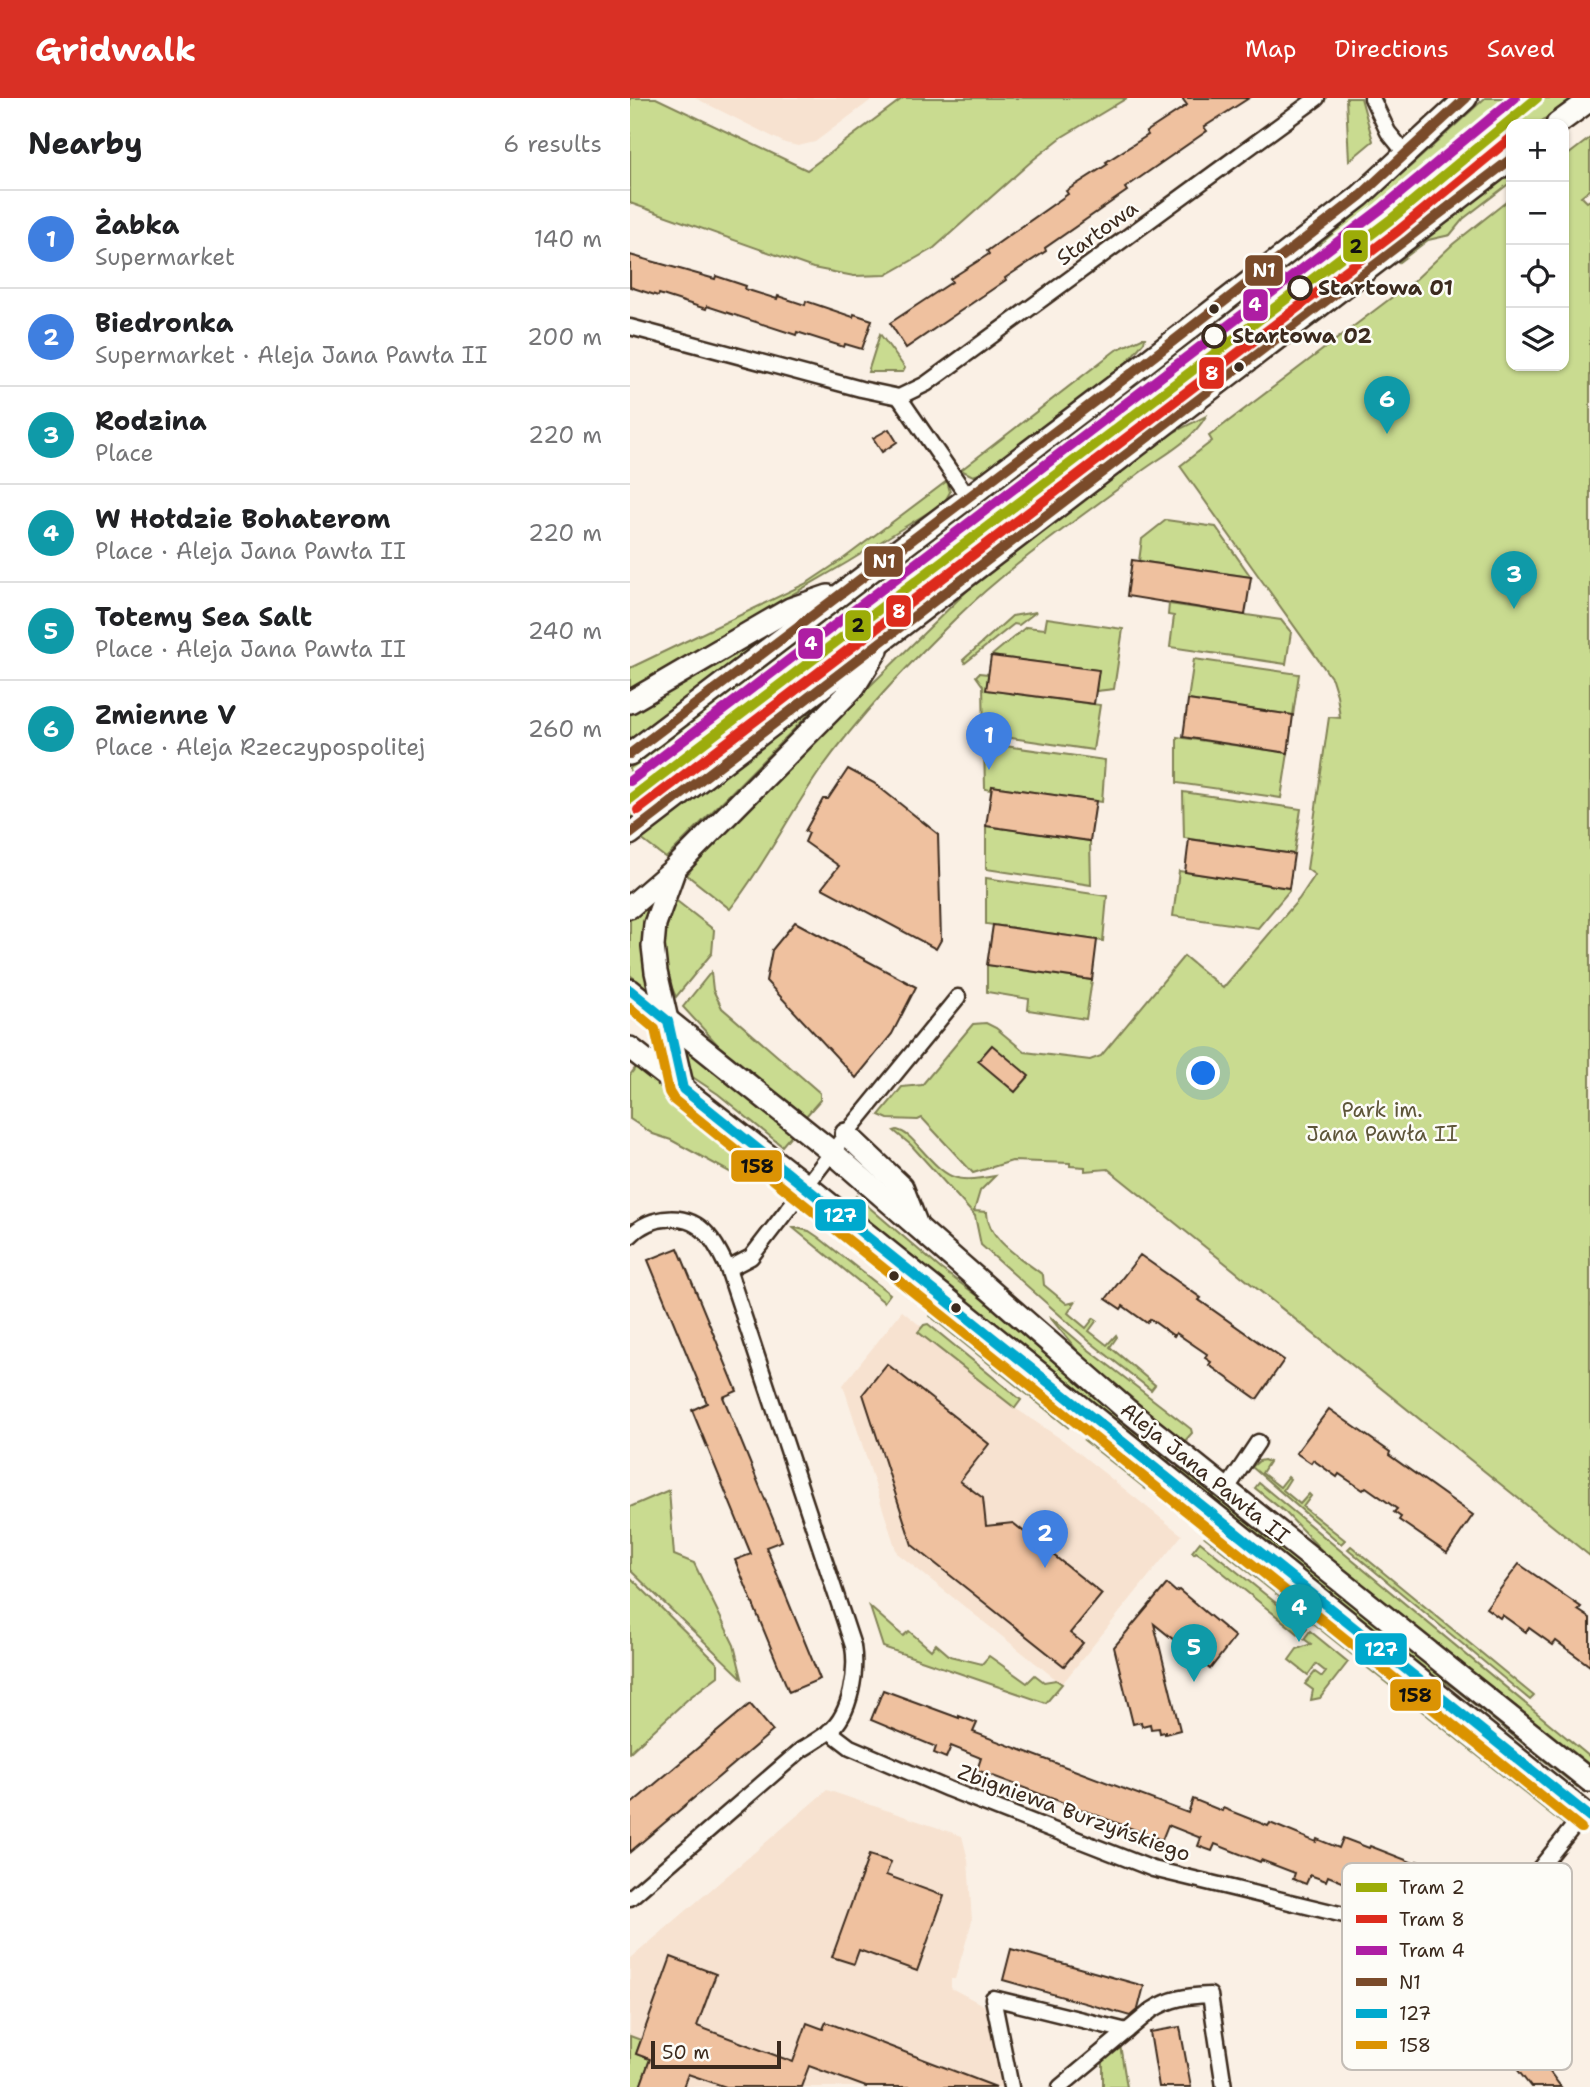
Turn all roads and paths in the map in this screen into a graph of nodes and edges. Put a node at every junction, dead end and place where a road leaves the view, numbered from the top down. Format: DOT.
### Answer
graph roads {
  1 [pos="1317,98"];
  2 [pos="1372,98"];
  3 [pos="1466,98"];
  4 [pos="1590,100"];
  5 [pos="1564,119"];
  6 [pos="1406,153"];
  7 [pos="1506,163"];
  8 [pos="630,327"];
  9 [pos="899,397"];
  10 [pos="968,497"];
  11 [pos="847,589"];
  12 [pos="886,637"];
  13 [pos="630,702"];
  14 [pos="630,754"];
  15 [pos="630,834"];
  16 [pos="674,869"];
  17 [pos="630,907"];
  18 [pos="630,990"];
  19 [pos="958,997"];
  20 [pos="668,1021"];
  21 [pos="630,1048"];
  22 [pos="683,1089"];
  23 [pos="846,1134"];
  24 [pos="832,1152"];
  25 [pos="807,1186"];
  26 [pos="917,1225"];
  27 [pos="630,1236"];
  28 [pos="728,1269"];
  29 [pos="1258,1442"];
  30 [pos="1226,1490"];
  31 [pos="829,1731"];
  32 [pos="1590,1781"];
  33 [pos="1588,1812"];
  34 [pos="1545,1863"];
  35 [pos="630,1898"];
  36 [pos="1342,1915"];
  37 [pos="1127,2031"];
  38 [pos="1011,2087"];
  39 [pos="1060,2087"];
  40 [pos="1224,2087"];
  1 -- 9 [label="street, Startowa"];
  2 -- 6 [label="street"];
  3 -- 6 [label="main road"];
  4 -- 5 [label="main road"];
  6 -- 10 [label="main road"];
  7 -- 12 [label="main road"];
  8 -- 9 [label="street"];
  9 -- 10 [label="street"];
  10 -- 11 [label="main road"];
  11 -- 13 [label="main road"];
  11 -- 14 [label="main road"];
  12 -- 15 [label="main road"];
  12 -- 16 [label="main road"];
  16 -- 17 [label="main road"];
  16 -- 20 [label="main road"];
  18 -- 20 [label="main road, Aleja Jana Pawła II"];
  19 -- 23 [label="street"];
  20 -- 22 [label="main road"];
  20 -- 24 [label="main road, Aleja Jana Pawła II"];
  21 -- 22 [label="main road, Aleja Jana Pawła II"];
  22 -- 25 [label="main road, Aleja Jana Pawła II"];
  23 -- 24 [label="street"];
  23 -- 26 [label="main road"];
  24 -- 25 [label="street"];
  24 -- 26 [label="main road, Aleja Jana Pawła II"];
  25 -- 28 [label="street"];
  25 -- 33 [label="main road, Aleja Jana Pawła II"];
  26 -- 30 [label="main road, Aleja Jana Pawła II"];
  27 -- 28 [label="street"];
  28 -- 31 [label="street"];
  29 -- 30 [label="street"];
  30 -- 32 [label="main road, Aleja Jana Pawła II"];
  31 -- 35 [label="street"];
  31 -- 36 [label="street, Zbigniewa Burzyńskiego"];
  33 -- 34 [label="street, Zbigniewa Burzyńskiego"];
  37 -- 38 [label="street"];
  37 -- 39 [label="street"];
  37 -- 40 [label="street"];
}
